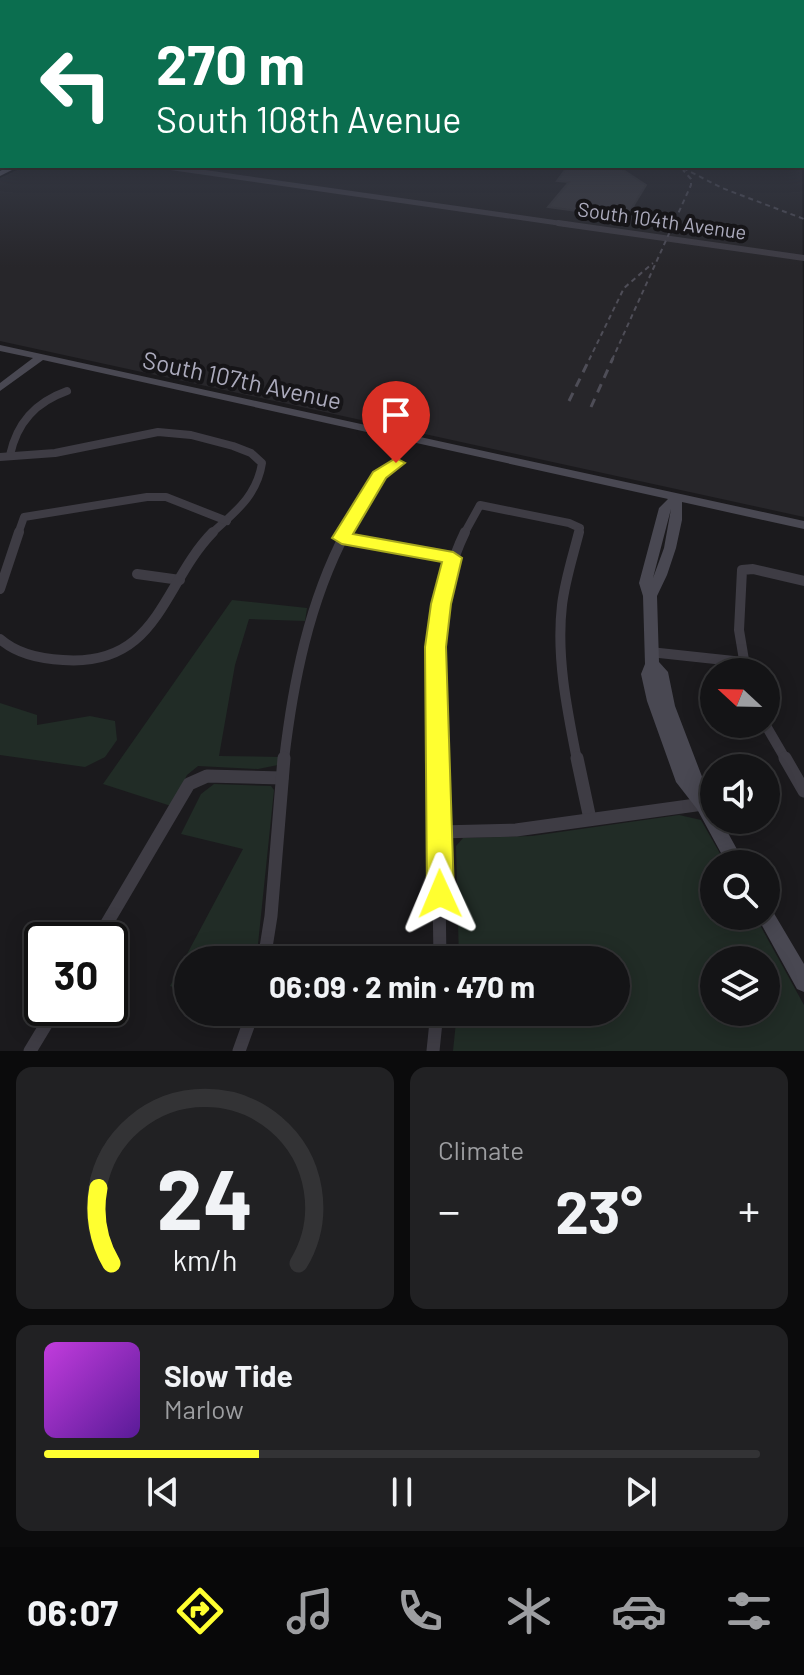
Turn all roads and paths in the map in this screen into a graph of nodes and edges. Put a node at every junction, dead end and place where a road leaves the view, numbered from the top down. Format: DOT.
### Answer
graph roads {
  1 [pos="181,169"];
  2 [pos="804,258"];
  3 [pos="0,348"];
  4 [pos="41,357"];
  5 [pos="0,386"];
  6 [pos="67,391"];
  7 [pos="5,456"];
  8 [pos="396,463"];
  9 [pos="676,497"];
  10 [pos="227,521"];
  11 [pos="804,525"];
  12 [pos="342,538"];
  13 [pos="453,558"];
  14 [pos="137,574"];
  15 [pos="180,580"];
  16 [pos="804,581"];
  17 [pos="1,584"];
  18 [pos="3,642"];
  19 [pos="651,658"];
  20 [pos="744,658"];
  21 [pos="700,663"];
  22 [pos="773,738"];
  23 [pos="282,778"];
  24 [pos="804,791"];
  25 [pos="700,801"];
  26 [pos="700,804"];
  27 [pos="590,819"];
  28 [pos="439,832"];
  29 [pos="108,922"];
  30 [pos="774,930"];
  31 [pos="267,946"];
  32 [pos="440,946"];
  33 [pos="804,982"];
  34 [pos="45,1026"];
  35 [pos="248,1026"];
  36 [pos="436,1026"];
  37 [pos="30,1051"];
  38 [pos="239,1051"];
  39 [pos="433,1051"];
  1 -- 2 [label="street, South 104th Avenue"];
  3 -- 4 [label="main road, South 107th Avenue"];
  4 -- 5 [label="main road"];
  4 -- 9 [label="main road, South 107th Avenue"];
  6 -- 7 [label="street"];
  7 -- 10 [label="street"];
  8 -- 12 [label="street"];
  9 -- 11 [label="main road, South 107th Avenue"];
  9 -- 19 [label="main road"];
  10 -- 15 [label="street"];
  10 -- 17 [label="street"];
  12 -- 13 [label="street"];
  12 -- 23 [label="street"];
  13 -- 27 [label="street"];
  13 -- 28 [label="street"];
  14 -- 15 [label="street"];
  15 -- 18 [label="street"];
  16 -- 20 [label="street"];
  19 -- 21 [label="street"];
  19 -- 25 [label="main road"];
  22 -- 24 [label="street"];
  23 -- 29 [label="street"];
  23 -- 31 [label="street"];
  26 -- 27 [label="street"];
  27 -- 28 [label="street"];
  28 -- 32 [label="street"];
  30 -- 33 [label="main road"];
  34 -- 37 [label="street"];
  35 -- 38 [label="street"];
  36 -- 39 [label="street"];
}
